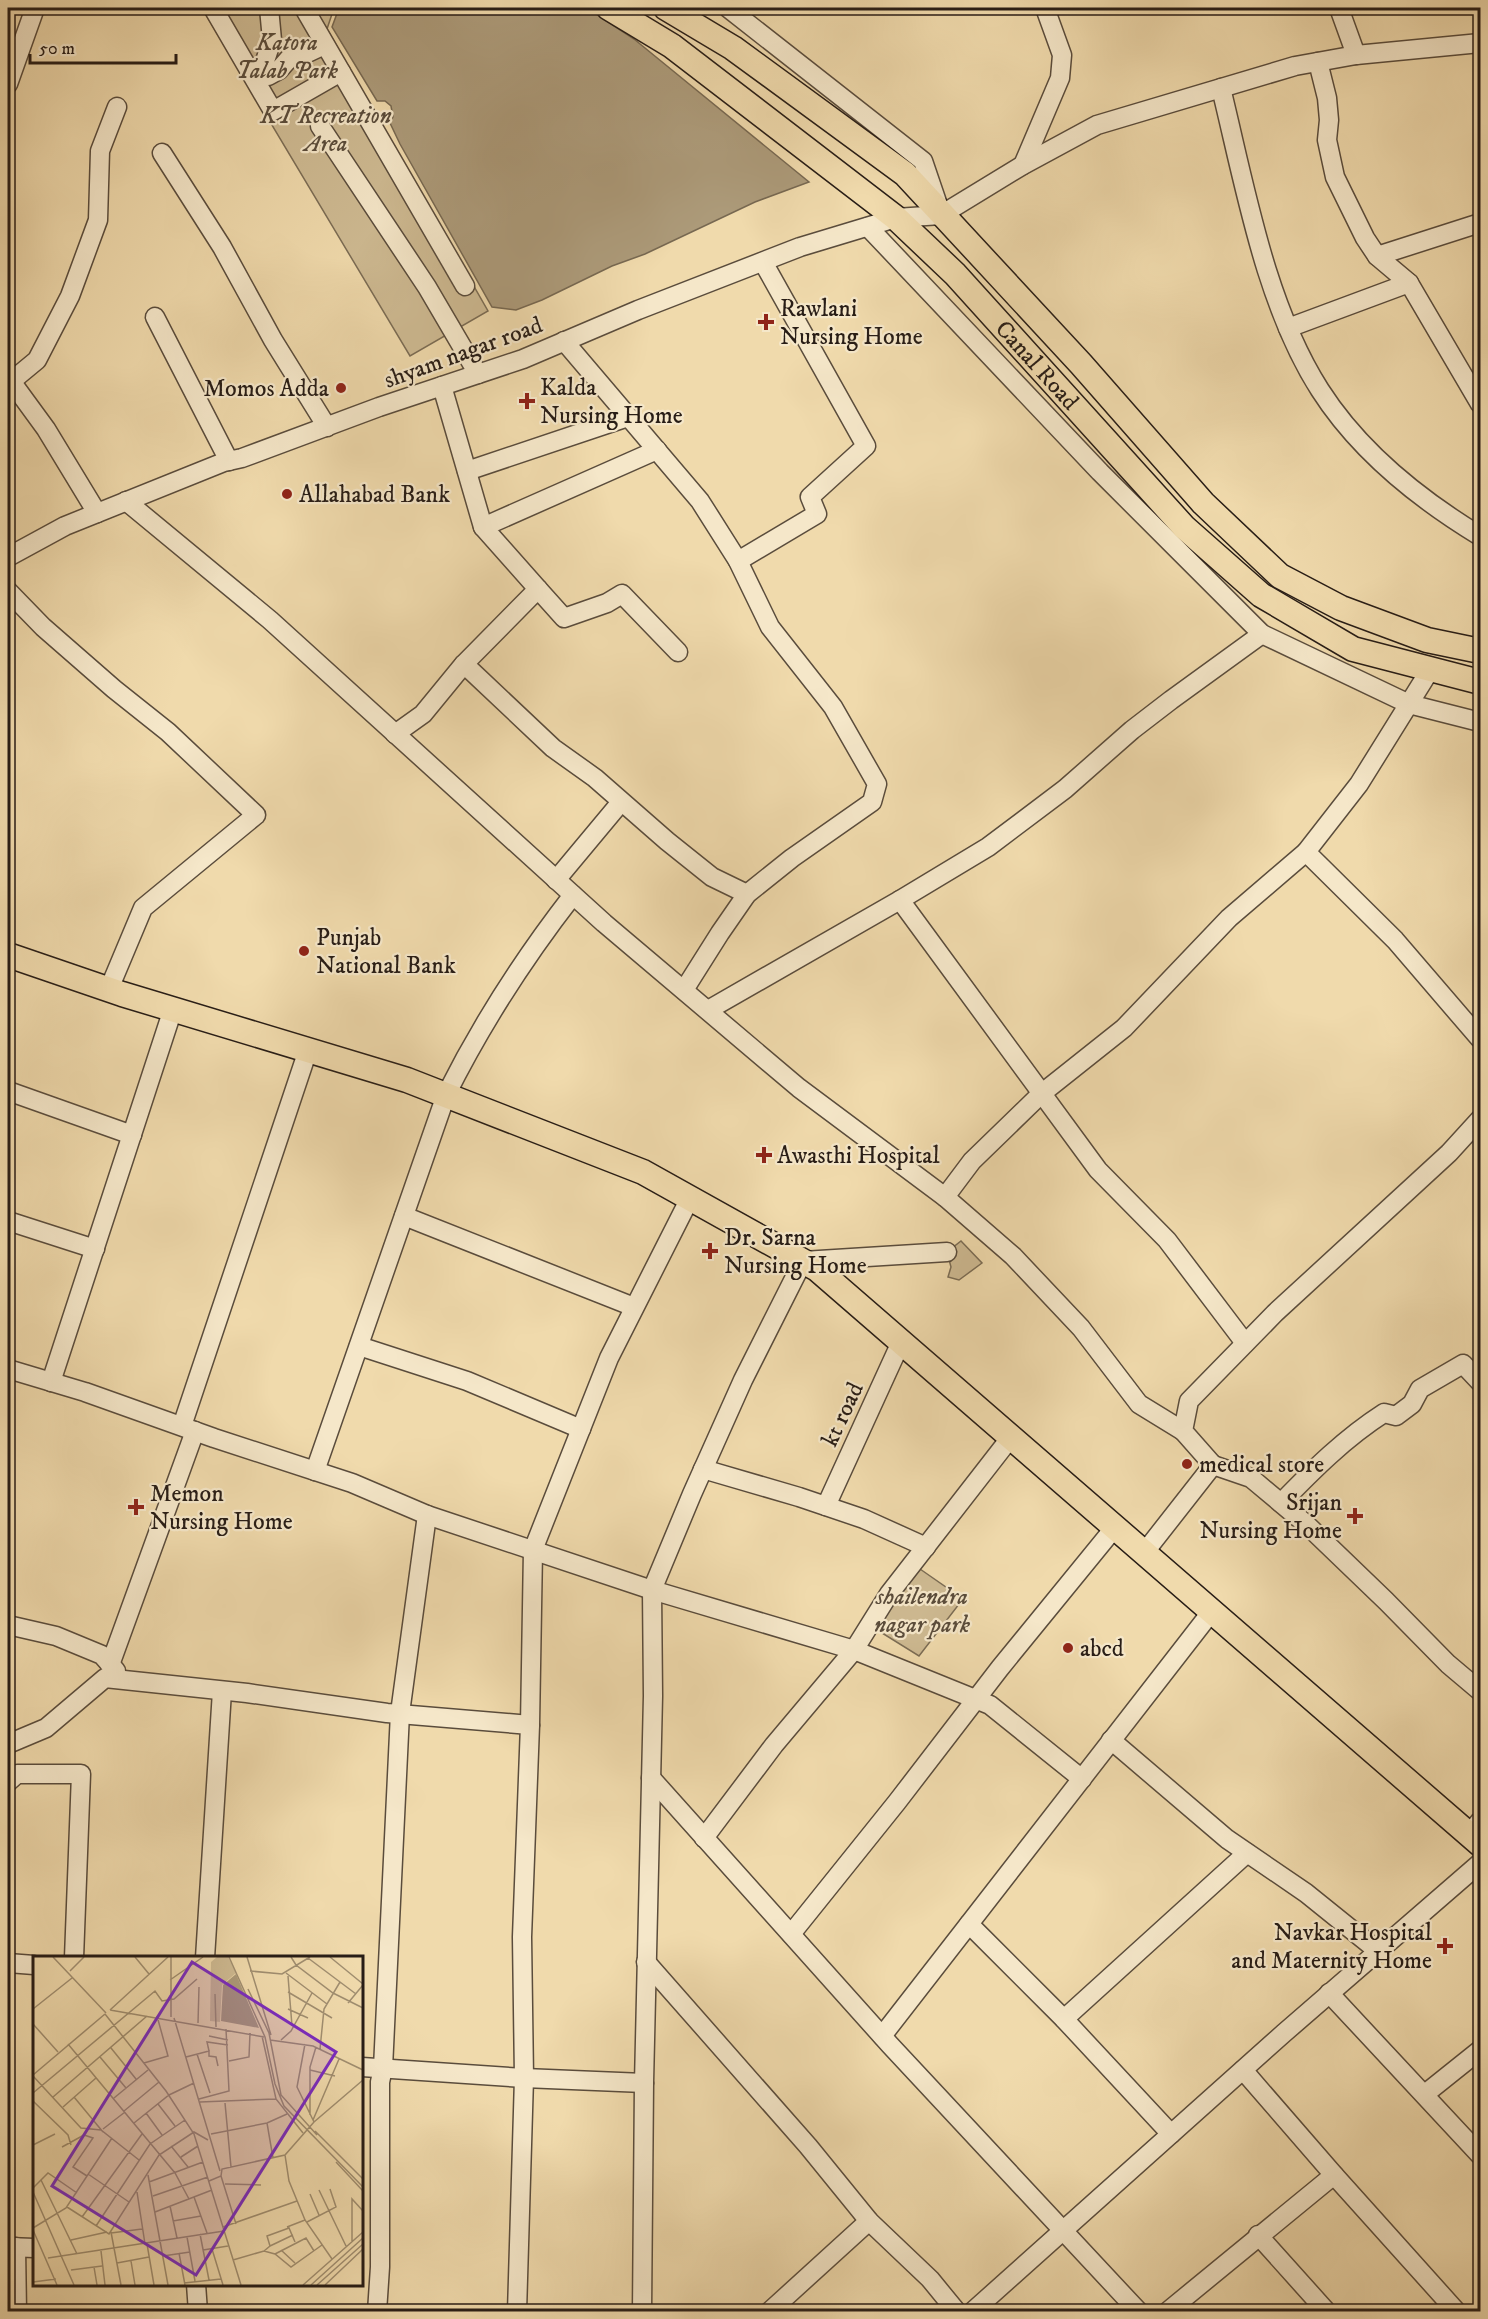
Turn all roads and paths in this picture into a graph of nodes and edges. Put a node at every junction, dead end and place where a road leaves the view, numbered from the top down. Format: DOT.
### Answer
graph roads {
  1 [pos="35,8"];
  2 [pos="213,8"];
  3 [pos="269,8"];
  4 [pos="304,8"];
  5 [pos="609,8"];
  6 [pos="666,8"];
  7 [pos="728,8"];
  8 [pos="1043,8"];
  9 [pos="1339,8"];
  10 [pos="1480,43"];
  11 [pos="322,46"];
  12 [pos="1356,55"];
  13 [pos="1318,62"];
  14 [pos="341,72"];
  15 [pos="8,84"];
  16 [pos="1221,88"];
  17 [pos="117,107"];
  18 [pos="320,126"];
  19 [pos="162,153"];
  20 [pos="1023,165"];
  21 [pos="942,215"];
  22 [pos="896,218"];
  23 [pos="1480,223"];
  24 [pos="868,227"];
  25 [pos="1377,256"];
  26 [pos="763,262"];
  27 [pos="1409,283"];
  28 [pos="465,286"];
  29 [pos="155,317"];
  30 [pos="1288,328"];
  31 [pos="564,341"];
  32 [pos="478,374"];
  33 [pos="9,381"];
  34 [pos="442,386"];
  35 [pos="1480,404"];
  36 [pos="628,417"];
  37 [pos="327,427"];
  38 [pos="657,450"];
  39 [pos="229,461"];
  40 [pos="467,471"];
  41 [pos="126,501"];
  42 [pos="97,513"];
  43 [pos="483,527"];
  44 [pos="1480,536"];
  45 [pos="8,557"];
  46 [pos="738,561"];
  47 [pos="538,589"];
  48 [pos="8,591"];
  49 [pos="1262,634"];
  50 [pos="1480,651"];
  51 [pos="678,652"];
  52 [pos="464,664"];
  53 [pos="1430,670"];
  54 [pos="1480,682"];
  55 [pos="1409,704"];
  56 [pos="1480,722"];
  57 [pos="395,734"];
  58 [pos="621,802"];
  59 [pos="1306,852"];
  60 [pos="556,880"];
  61 [pos="747,894"];
  62 [pos="573,895"];
  63 [pos="900,900"];
  64 [pos="8,955"];
  65 [pos="109,989"];
  66 [pos="684,990"];
  67 [pos="173,1009"];
  68 [pos="708,1010"];
  69 [pos="1480,1039"];
  70 [pos="308,1050"];
  71 [pos="8,1091"];
  72 [pos="1041,1094"];
  73 [pos="446,1095"];
  74 [pos="1480,1119"];
  75 [pos="132,1135"];
  76 [pos="945,1197"];
  77 [pos="690,1198"];
  78 [pos="404,1216"];
  79 [pos="8,1221"];
  80 [pos="95,1249"];
  81 [pos="946,1252"];
  82 [pos="803,1261"];
  83 [pos="634,1307"];
  84 [pos="901,1342"];
  85 [pos="1245,1343"];
  86 [pos="359,1346"];
  87 [pos="8,1369"];
  88 [pos="51,1382"];
  89 [pos="1480,1382"];
  90 [pos="188,1428"];
  91 [pos="581,1429"];
  92 [pos="1183,1431"];
  93 [pos="1011,1437"];
  94 [pos="1213,1465"];
  95 [pos="703,1469"];
  96 [pos="315,1471"];
  97 [pos="1281,1503"];
  98 [pos="826,1506"];
  99 [pos="427,1515"];
  100 [pos="1115,1527"];
  101 [pos="926,1547"];
  102 [pos="533,1550"];
  103 [pos="1144,1553"];
  104 [pos="652,1590"];
  105 [pos="1212,1611"];
  106 [pos="8,1625"];
  107 [pos="854,1650"];
  108 [pos="110,1665"];
  109 [pos="124,1680"];
  110 [pos="222,1690"];
  111 [pos="1480,1691"];
  112 [pos="975,1699"];
  113 [pos="400,1713"];
  114 [pos="530,1725"];
  115 [pos="1111,1740"];
  116 [pos="8,1744"];
  117 [pos="651,1778"];
  118 [pos="1082,1779"];
  119 [pos="8,1782"];
  120 [pos="1477,1833"];
  121 [pos="704,1838"];
  122 [pos="1247,1853"];
  123 [pos="1480,1863"];
  124 [pos="969,1924"];
  125 [pos="791,1934"];
  126 [pos="1378,1951"];
  127 [pos="74,1956"];
  128 [pos="205,1956"];
  129 [pos="8,1962"];
  130 [pos="646,1962"];
  131 [pos="33,1965"];
  132 [pos="1329,1994"];
  133 [pos="1064,2019"];
  134 [pos="882,2036"];
  135 [pos="1480,2050"];
  136 [pos="363,2067"];
  137 [pos="383,2068"];
  138 [pos="1243,2070"];
  139 [pos="524,2078"];
  140 [pos="644,2083"];
  141 [pos="1425,2094"];
  142 [pos="1171,2134"];
  143 [pos="1480,2156"];
  144 [pos="1334,2175"];
  145 [pos="869,2221"];
  146 [pos="1064,2230"];
  147 [pos="1258,2235"];
  148 [pos="12,2247"];
  149 [pos="33,2248"];
  150 [pos="196,2286"];
  151 [pos="17,2312"];
  152 [pos="198,2312"];
  153 [pos="377,2312"];
  154 [pos="517,2312"];
  155 [pos="642,2312"];
  156 [pos="769,2312"];
  157 [pos="957,2312"];
  158 [pos="972,2312"];
  159 [pos="1139,2312"];
  160 [pos="1167,2312"];
  161 [pos="1327,2312"];
  162 [pos="1457,2312"];
  1 -- 15 [label="street"];
  2 -- 14 [label="street"];
  3 -- 11 [label="street"];
  4 -- 14 [label="street"];
  5 -- 22 [label="main road, Canal Road"];
  6 -- 21 [label="main road, Canal Road"];
  7 -- 21 [label="street"];
  8 -- 20 [label="street"];
  9 -- 12 [label="street"];
  10 -- 12 [label="street"];
  12 -- 13 [label="street"];
  13 -- 16 [label="street"];
  13 -- 25 [label="street"];
  14 -- 28 [label="street"];
  16 -- 20 [label="street"];
  16 -- 30 [label="street"];
  17 -- 33 [label="street"];
  18 -- 32 [label="street"];
  19 -- 37 [label="street"];
  20 -- 21 [label="street"];
  21 -- 22 [label="street, shyam nagar road"];
  21 -- 50 [label="main road, Canal Road"];
  22 -- 24 [label="street, shyam nagar road"];
  22 -- 53 [label="main road, Canal Road"];
  23 -- 25 [label="street"];
  24 -- 26 [label="street, shyam nagar road"];
  24 -- 49 [label="street"];
  25 -- 27 [label="street"];
  26 -- 31 [label="street, shyam nagar road"];
  26 -- 46 [label="street"];
  27 -- 30 [label="street"];
  27 -- 35 [label="street"];
  29 -- 39 [label="street"];
  30 -- 44 [label="street"];
  31 -- 32 [label="street, shyam nagar road"];
  31 -- 36 [label="street"];
  32 -- 34 [label="street, shyam nagar road"];
  33 -- 42 [label="street"];
  34 -- 37 [label="street, shyam nagar road"];
  34 -- 40 [label="street"];
  36 -- 38 [label="street"];
  36 -- 40 [label="street"];
  37 -- 39 [label="street, shyam nagar road"];
  38 -- 43 [label="street"];
  38 -- 46 [label="street"];
  39 -- 41 [label="street, shyam nagar road"];
  40 -- 43 [label="street"];
  41 -- 42 [label="street, shyam nagar road"];
  41 -- 57 [label="street"];
  42 -- 45 [label="street, shyam nagar road"];
  43 -- 47 [label="street"];
  46 -- 61 [label="street"];
  47 -- 51 [label="street"];
  47 -- 52 [label="street"];
  48 -- 65 [label="street"];
  49 -- 55 [label="street"];
  49 -- 63 [label="street"];
  52 -- 57 [label="street"];
  52 -- 58 [label="street"];
  53 -- 54 [label="main road, Canal Road"];
  53 -- 55 [label="street"];
  55 -- 56 [label="street"];
  55 -- 59 [label="street"];
  57 -- 60 [label="street"];
  58 -- 60 [label="street"];
  58 -- 61 [label="street"];
  59 -- 69 [label="street"];
  59 -- 72 [label="street"];
  60 -- 62 [label="street"];
  61 -- 66 [label="street"];
  62 -- 66 [label="street"];
  62 -- 73 [label="street"];
  63 -- 68 [label="street"];
  63 -- 72 [label="street"];
  64 -- 65 [label="main road"];
  65 -- 67 [label="main road"];
  66 -- 68 [label="street"];
  67 -- 70 [label="main road"];
  67 -- 75 [label="street"];
  68 -- 76 [label="street"];
  70 -- 73 [label="main road"];
  70 -- 90 [label="street"];
  71 -- 75 [label="street"];
  72 -- 76 [label="street"];
  72 -- 85 [label="street"];
  73 -- 77 [label="main road"];
  73 -- 78 [label="street"];
  74 -- 85 [label="street"];
  75 -- 80 [label="street"];
  76 -- 92 [label="street"];
  77 -- 82 [label="main road"];
  77 -- 83 [label="street"];
  78 -- 83 [label="street"];
  78 -- 86 [label="street"];
  79 -- 80 [label="street"];
  80 -- 88 [label="street"];
  81 -- 82 [label="street"];
  82 -- 84 [label="main road"];
  82 -- 95 [label="street"];
  83 -- 91 [label="street"];
  84 -- 93 [label="main road"];
  84 -- 98 [label="street, kt road"];
  85 -- 92 [label="street"];
  86 -- 91 [label="street"];
  86 -- 96 [label="street"];
  87 -- 88 [label="street"];
  88 -- 90 [label="street"];
  89 -- 97 [label="street"];
  90 -- 96 [label="street"];
  90 -- 108 [label="street"];
  91 -- 102 [label="street"];
  92 -- 94 [label="street"];
  93 -- 100 [label="main road"];
  93 -- 101 [label="street"];
  94 -- 97 [label="street"];
  94 -- 103 [label="street"];
  95 -- 98 [label="street"];
  95 -- 104 [label="street"];
  96 -- 99 [label="street"];
  97 -- 111 [label="street"];
  98 -- 101 [label="street"];
  99 -- 102 [label="street"];
  99 -- 113 [label="street"];
  100 -- 103 [label="main road"];
  100 -- 112 [label="street"];
  101 -- 107 [label="street"];
  102 -- 104 [label="street"];
  102 -- 114 [label="street"];
  103 -- 105 [label="main road"];
  104 -- 107 [label="street"];
  104 -- 117 [label="street"];
  105 -- 115 [label="street"];
  105 -- 120 [label="main road"];
  106 -- 108 [label="street"];
  107 -- 112 [label="street"];
  107 -- 121 [label="street"];
  108 -- 109 [label="street"];
  109 -- 110 [label="street"];
  109 -- 116 [label="street"];
  110 -- 113 [label="street"];
  110 -- 128 [label="street"];
  112 -- 118 [label="street"];
  112 -- 125 [label="street"];
  113 -- 114 [label="street"];
  113 -- 137 [label="street"];
  114 -- 139 [label="street"];
  115 -- 118 [label="street"];
  115 -- 122 [label="street"];
  117 -- 121 [label="street"];
  117 -- 130 [label="street"];
  118 -- 124 [label="street"];
  119 -- 127 [label="street"];
  121 -- 125 [label="street"];
  122 -- 126 [label="street"];
  122 -- 133 [label="street"];
  123 -- 126 [label="street"];
  124 -- 133 [label="street"];
  124 -- 134 [label="street"];
  125 -- 134 [label="street"];
  126 -- 132 [label="street"];
  129 -- 131 [label="street"];
  130 -- 140 [label="street"];
  130 -- 145 [label="street"];
  132 -- 138 [label="street"];
  132 -- 141 [label="street"];
  133 -- 142 [label="street"];
  134 -- 146 [label="street"];
  135 -- 141 [label="street"];
  136 -- 137 [label="street"];
  137 -- 139 [label="street"];
  137 -- 153 [label="street"];
  138 -- 142 [label="street"];
  138 -- 144 [label="street"];
  139 -- 140 [label="street"];
  139 -- 154 [label="street"];
  140 -- 155 [label="street"];
  141 -- 143 [label="street"];
  142 -- 146 [label="street"];
  144 -- 147 [label="street"];
  144 -- 162 [label="street"];
  145 -- 156 [label="street"];
  145 -- 157 [label="street"];
  146 -- 158 [label="street"];
  146 -- 159 [label="street"];
  147 -- 160 [label="street"];
  147 -- 161 [label="street"];
  148 -- 149 [label="street"];
  148 -- 151 [label="street"];
  150 -- 152 [label="street"];
}
